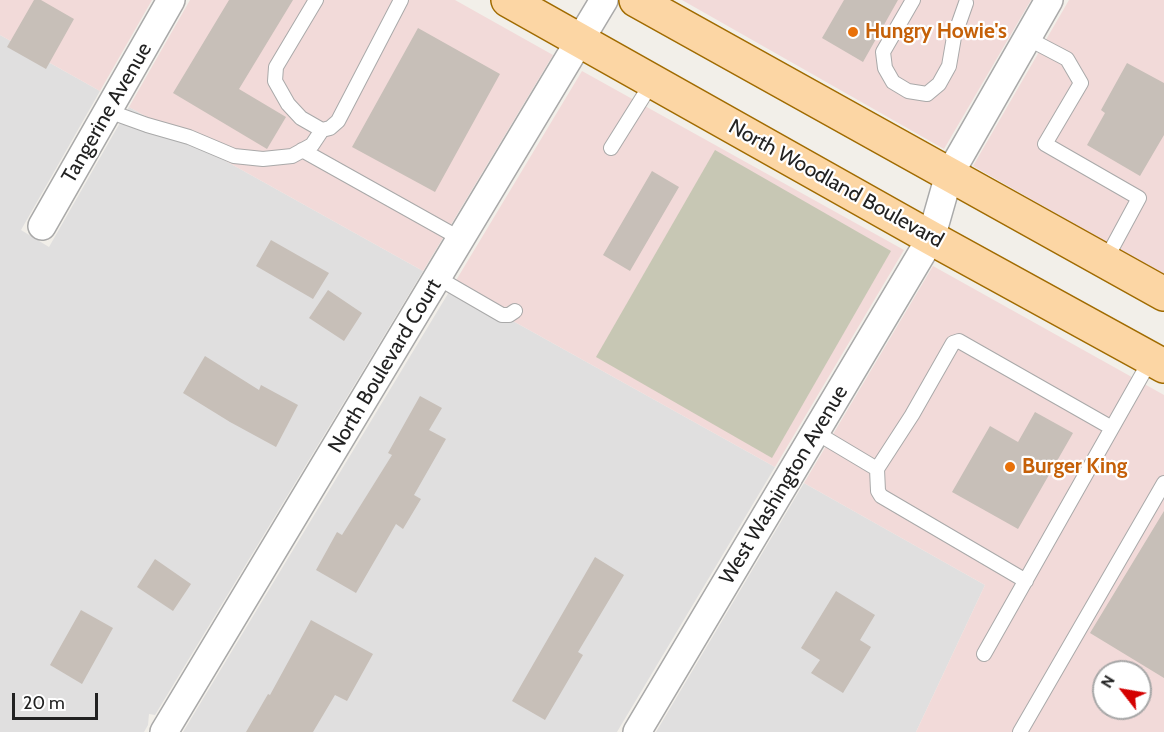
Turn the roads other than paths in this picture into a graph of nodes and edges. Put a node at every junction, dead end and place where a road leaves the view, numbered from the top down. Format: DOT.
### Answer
graph roads {
  1 [pos="171,0"];
  2 [pos="316,0"];
  3 [pos="402,0"];
  4 [pos="604,0"];
  5 [pos="636,0"];
  6 [pos="913,0"];
  7 [pos="1050,0"];
  8 [pos="513,1"];
  9 [pos="966,3"];
  10 [pos="1027,39"];
  11 [pos="581,41"];
  12 [pos="653,81"];
  13 [pos="108,111"];
  14 [pos="322,130"];
  15 [pos="611,148"];
  16 [pos="302,150"];
  17 [pos="949,175"];
  18 [pos="42,226"];
  19 [pos="931,238"];
  20 [pos="461,240"];
  21 [pos="1105,261"];
  22 [pos="438,278"];
  23 [pos="1164,294"];
  24 [pos="515,311"];
  25 [pos="1158,362"];
  26 [pos="1112,428"];
  27 [pos="815,432"];
  28 [pos="877,469"];
  29 [pos="1164,483"];
  30 [pos="1026,581"];
  31 [pos="984,654"];
  32 [pos="164,731"];
  33 [pos="637,732"];
  34 [pos="1020,732"];
  1 -- 13 [label="street, Tangerine Avenue"];
  2 -- 14 [label="lane"];
  3 -- 14 [label="lane"];
  4 -- 11 [label="street, North Boulevard Court"];
  5 -- 17 [label="main road"];
  6 -- 9 [label="lane"];
  7 -- 10 [label="street, West Washington Avenue"];
  8 -- 11 [label="main road, North Woodland Boulevard"];
  10 -- 17 [label="street, West Washington Avenue"];
  10 -- 21 [label="lane"];
  11 -- 12 [label="main road, North Woodland Boulevard"];
  11 -- 20 [label="street, North Boulevard Court"];
  12 -- 15 [label="lane"];
  12 -- 19 [label="main road, North Woodland Boulevard"];
  13 -- 16 [label="lane"];
  13 -- 18 [label="street, Tangerine Avenue"];
  14 -- 16 [label="lane"];
  16 -- 20 [label="lane"];
  17 -- 19 [label="street, West Washington Avenue"];
  17 -- 21 [label="main road"];
  19 -- 25 [label="main road, North Woodland Boulevard"];
  19 -- 27 [label="street, West Washington Avenue"];
  20 -- 22 [label="street, North Boulevard Court"];
  21 -- 23 [label="main road"];
  22 -- 24 [label="lane"];
  22 -- 32 [label="street, North Boulevard Court"];
  25 -- 26 [label="lane"];
  26 -- 28 [label="lane"];
  26 -- 30 [label="lane"];
  27 -- 28 [label="lane"];
  27 -- 33 [label="street, West Washington Avenue"];
  28 -- 30 [label="lane"];
  29 -- 34 [label="lane"];
  30 -- 31 [label="lane"];
}
